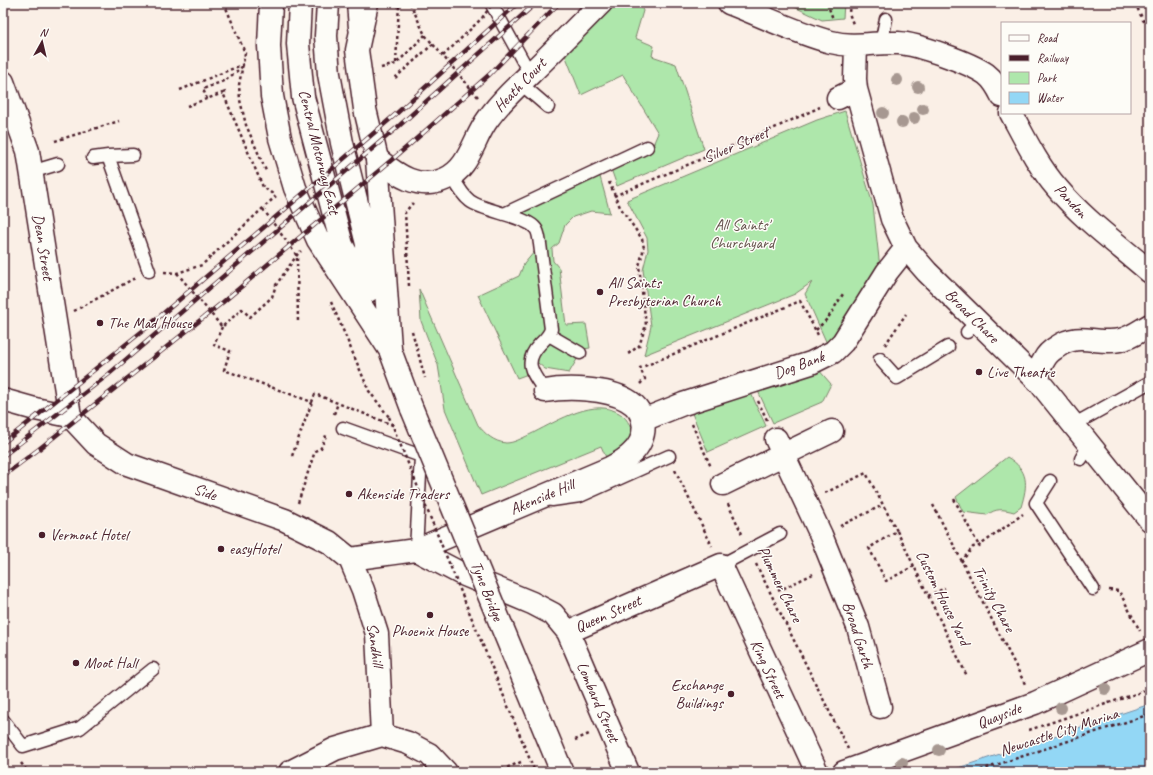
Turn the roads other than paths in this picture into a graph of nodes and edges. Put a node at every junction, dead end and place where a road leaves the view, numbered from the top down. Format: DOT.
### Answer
graph roads {
  1 [pos="271,3"];
  2 [pos="300,3"];
  3 [pos="328,3"];
  4 [pos="353,3"];
  5 [pos="367,3"];
  6 [pos="492,3"];
  7 [pos="601,3"];
  8 [pos="729,3"];
  9 [pos="886,19"];
  10 [pos="856,38"];
  11 [pos="832,42"];
  12 [pos="881,44"];
  13 [pos="357,50"];
  14 [pos="525,79"];
  15 [pos="3,82"];
  16 [pos="850,89"];
  17 [pos="1001,94"];
  18 [pos="548,107"];
  19 [pos="1012,114"];
  20 [pos="647,147"];
  21 [pos="133,155"];
  22 [pos="108,156"];
  23 [pos="93,158"];
  24 [pos="377,159"];
  25 [pos="58,164"];
  26 [pos="31,172"];
  27 [pos="452,176"];
  28 [pos="504,214"];
  29 [pos="906,248"];
  30 [pos="149,271"];
  31 [pos="1150,272"];
  32 [pos="368,294"];
  33 [pos="1150,325"];
  34 [pos="549,336"];
  35 [pos="948,347"];
  36 [pos="390,350"];
  37 [pos="580,352"];
  38 [pos="880,358"];
  39 [pos="1150,382"];
  40 [pos="1040,383"];
  41 [pos="545,391"];
  42 [pos="3,400"];
  43 [pos="70,416"];
  44 [pos="643,420"];
  45 [pos="1073,425"];
  46 [pos="343,428"];
  47 [pos="832,431"];
  48 [pos="780,447"];
  49 [pos="669,456"];
  50 [pos="1050,481"];
  51 [pos="721,487"];
  52 [pos="529,503"];
  53 [pos="1150,520"];
  54 [pos="780,534"];
  55 [pos="416,550"];
  56 [pos="350,559"];
  57 [pos="720,565"];
  58 [pos="1093,589"];
  59 [pos="568,632"];
  60 [pos="1148,639"];
  61 [pos="153,668"];
  62 [pos="880,707"];
  63 [pos="3,720"];
  64 [pos="382,735"];
  65 [pos="851,770"];
  66 [pos="290,772"];
  67 [pos="446,772"];
  68 [pos="562,772"];
  69 [pos="628,772"];
  70 [pos="816,772"];
  1 -- 36 [label="main road"];
  2 -- 32 [label="main road, Central Motorway East"];
  3 -- 32 [label="main road, Central Motorway East"];
  4 -- 13 [label="lane"];
  5 -- 13 [label="main road"];
  6 -- 14 [label="lane"];
  7 -- 14 [label="main road, Heath Court"];
  8 -- 11 [label="main road"];
  9 -- 12 [label="lane"];
  10 -- 11 [label="main road"];
  10 -- 12 [label="main road"];
  10 -- 16 [label="main road, Broad Chare"];
  11 -- 16 [label="main road, Broad Chare"];
  12 -- 17 [label="main road"];
  13 -- 24 [label="main road"];
  14 -- 18 [label="lane"];
  14 -- 27 [label="main road, Heath Court"];
  15 -- 26 [label="main road, Dean Street"];
  16 -- 29 [label="main road, Broad Chare"];
  19 -- 31 [label="main road, Pandon"];
  20 -- 28 [label="lane"];
  21 -- 22 [label="lane"];
  22 -- 23 [label="lane"];
  22 -- 30 [label="lane"];
  24 -- 27 [label="main road"];
  24 -- 36 [label="main road"];
  25 -- 26 [label="lane"];
  26 -- 43 [label="main road, Dean Street"];
  27 -- 28 [label="lane"];
  28 -- 34 [label="lane"];
  29 -- 40 [label="main road, Broad Chare"];
  29 -- 44 [label="main road, Dog Bank"];
  32 -- 36 [label="main road, Central Motorway East"];
  33 -- 40 [label="main road"];
  34 -- 37 [label="lane"];
  34 -- 41 [label="lane"];
  35 -- 38 [label="lane"];
  36 -- 68 [label="main road, Tyne Bridge, bridge"];
  39 -- 45 [label="lane"];
  40 -- 45 [label="main road, Broad Chare"];
  41 -- 44 [label="main road"];
  42 -- 43 [label="main road"];
  43 -- 56 [label="main road, Side"];
  44 -- 52 [label="main road, Akenside Hill"];
  45 -- 53 [label="main road, Broad Chare"];
  46 -- 55 [label="lane"];
  47 -- 48 [label="main road"];
  48 -- 51 [label="main road"];
  48 -- 62 [label="main road, Broad Garth"];
  49 -- 52 [label="lane"];
  50 -- 58 [label="lane"];
  52 -- 55 [label="main road, Akenside Hill"];
  54 -- 57 [label="lane"];
  55 -- 56 [label="main road"];
  55 -- 59 [label="main road, Queen Street"];
  56 -- 64 [label="main road, Sandhill"];
  57 -- 59 [label="main road, Queen Street"];
  57 -- 70 [label="main road, King Street"];
  59 -- 69 [label="main road, Lombard Street"];
  60 -- 65 [label="main road, Quayside"];
  61 -- 63 [label="lane"];
  64 -- 66 [label="main road"];
  64 -- 67 [label="main road"];
}
